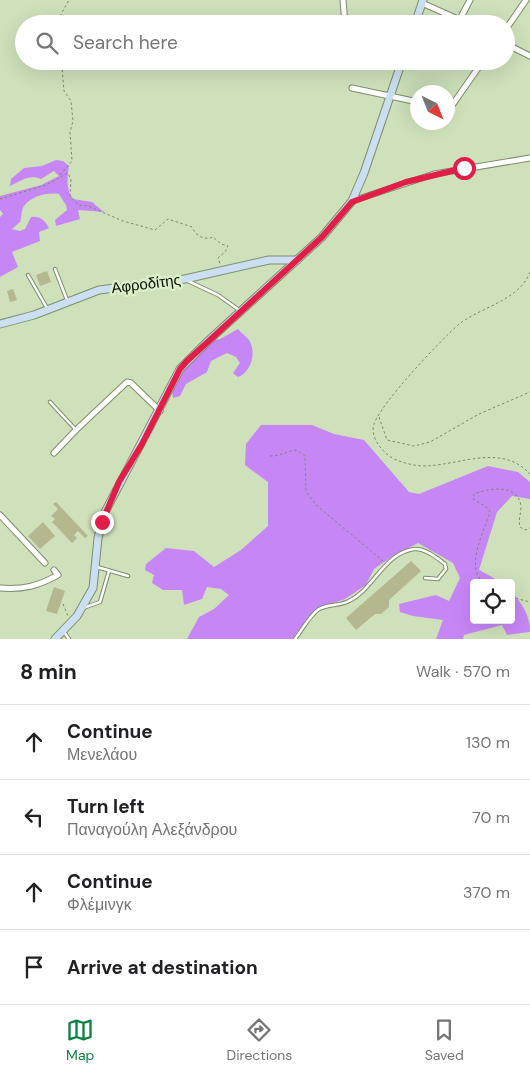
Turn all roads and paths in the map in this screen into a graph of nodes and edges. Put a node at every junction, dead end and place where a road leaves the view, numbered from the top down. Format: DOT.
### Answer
graph roads {
  1 [pos="69,0"];
  2 [pos="343,0"];
  3 [pos="470,0"];
  4 [pos="526,0"];
  5 [pos="423,1"];
  6 [pos="61,15"];
  7 [pos="344,15"];
  8 [pos="418,15"];
  9 [pos="452,15"];
  10 [pos="462,15"];
  11 [pos="515,16"];
  12 [pos="515,48"];
  13 [pos="530,56"];
  14 [pos="62,70"];
  15 [pos="399,70"];
  16 [pos="477,70"];
  17 [pos="352,88"];
  18 [pos="390,96"];
  19 [pos="410,100"];
  20 [pos="455,101"];
  21 [pos="530,158"];
  22 [pos="59,176"];
  23 [pos="0,199"];
  24 [pos="352,202"];
  25 [pos="297,260"];
  26 [pos="220,264"];
  27 [pos="55,269"];
  28 [pos="530,272"];
  29 [pos="28,274"];
  30 [pos="184,279"];
  31 [pos="68,302"];
  32 [pos="48,310"];
  33 [pos="240,311"];
  34 [pos="0,324"];
  35 [pos="530,392"];
  36 [pos="50,402"];
  37 [pos="160,411"];
  38 [pos="379,416"];
  39 [pos="76,430"];
  40 [pos="54,454"];
  41 [pos="270,456"];
  42 [pos="530,474"];
  43 [pos="0,515"];
  44 [pos="530,528"];
  45 [pos="45,563"];
  46 [pos="387,565"];
  47 [pos="96,567"];
  48 [pos="54,570"];
  49 [pos="109,571"];
  50 [pos="128,576"];
  51 [pos="425,578"];
  52 [pos="481,579"];
  53 [pos="0,588"];
  54 [pos="515,598"];
  55 [pos="530,602"];
  56 [pos="63,604"];
  57 [pos="83,608"];
  58 [pos="72,623"];
  59 [pos="64,632"];
  60 [pos="55,639"];
  61 [pos="69,639"];
  62 [pos="295,639"];
  1 -- 6 [label="path"];
  2 -- 7 [label="street"];
  3 -- 10 [label="street"];
  4 -- 11 [label="street"];
  5 -- 8 [label="street"];
  5 -- 9 [label="street"];
  12 -- 13 [label="street"];
  14 -- 22 [label="path"];
  15 -- 18 [label="street"];
  16 -- 20 [label="street"];
  17 -- 18 [label="street"];
  18 -- 19 [label="street"];
  18 -- 24 [label="street"];
  21 -- 24 [label="street"];
  22 -- 23 [label="path"];
  22 -- 26 [label="path"];
  24 -- 25 [label="street"];
  25 -- 30 [label="street, Αφροδίτης"];
  25 -- 33 [label="street"];
  27 -- 31 [label="lane"];
  28 -- 38 [label="path"];
  29 -- 32 [label="lane"];
  30 -- 31 [label="street, Αφροδίτης"];
  30 -- 33 [label="lane"];
  31 -- 32 [label="street, Αφροδίτης"];
  32 -- 34 [label="street, Αφροδίτης"];
  33 -- 37 [label="street"];
  35 -- 38 [label="path"];
  36 -- 39 [label="lane"];
  37 -- 39 [label="street"];
  37 -- 47 [label="street"];
  38 -- 42 [label="path"];
  39 -- 40 [label="street"];
  41 -- 46 [label="path"];
  43 -- 45 [label="street"];
  44 -- 52 [label="path"];
  46 -- 51 [label="lane"];
  46 -- 62 [label="lane"];
  47 -- 49 [label="lane"];
  47 -- 57 [label="street"];
  48 -- 53 [label="street"];
  49 -- 50 [label="lane"];
  49 -- 57 [label="lane"];
  54 -- 55 [label="path"];
  56 -- 58 [label="path"];
  57 -- 58 [label="street"];
  58 -- 59 [label="street"];
  59 -- 60 [label="street"];
  59 -- 61 [label="lane"];
}
